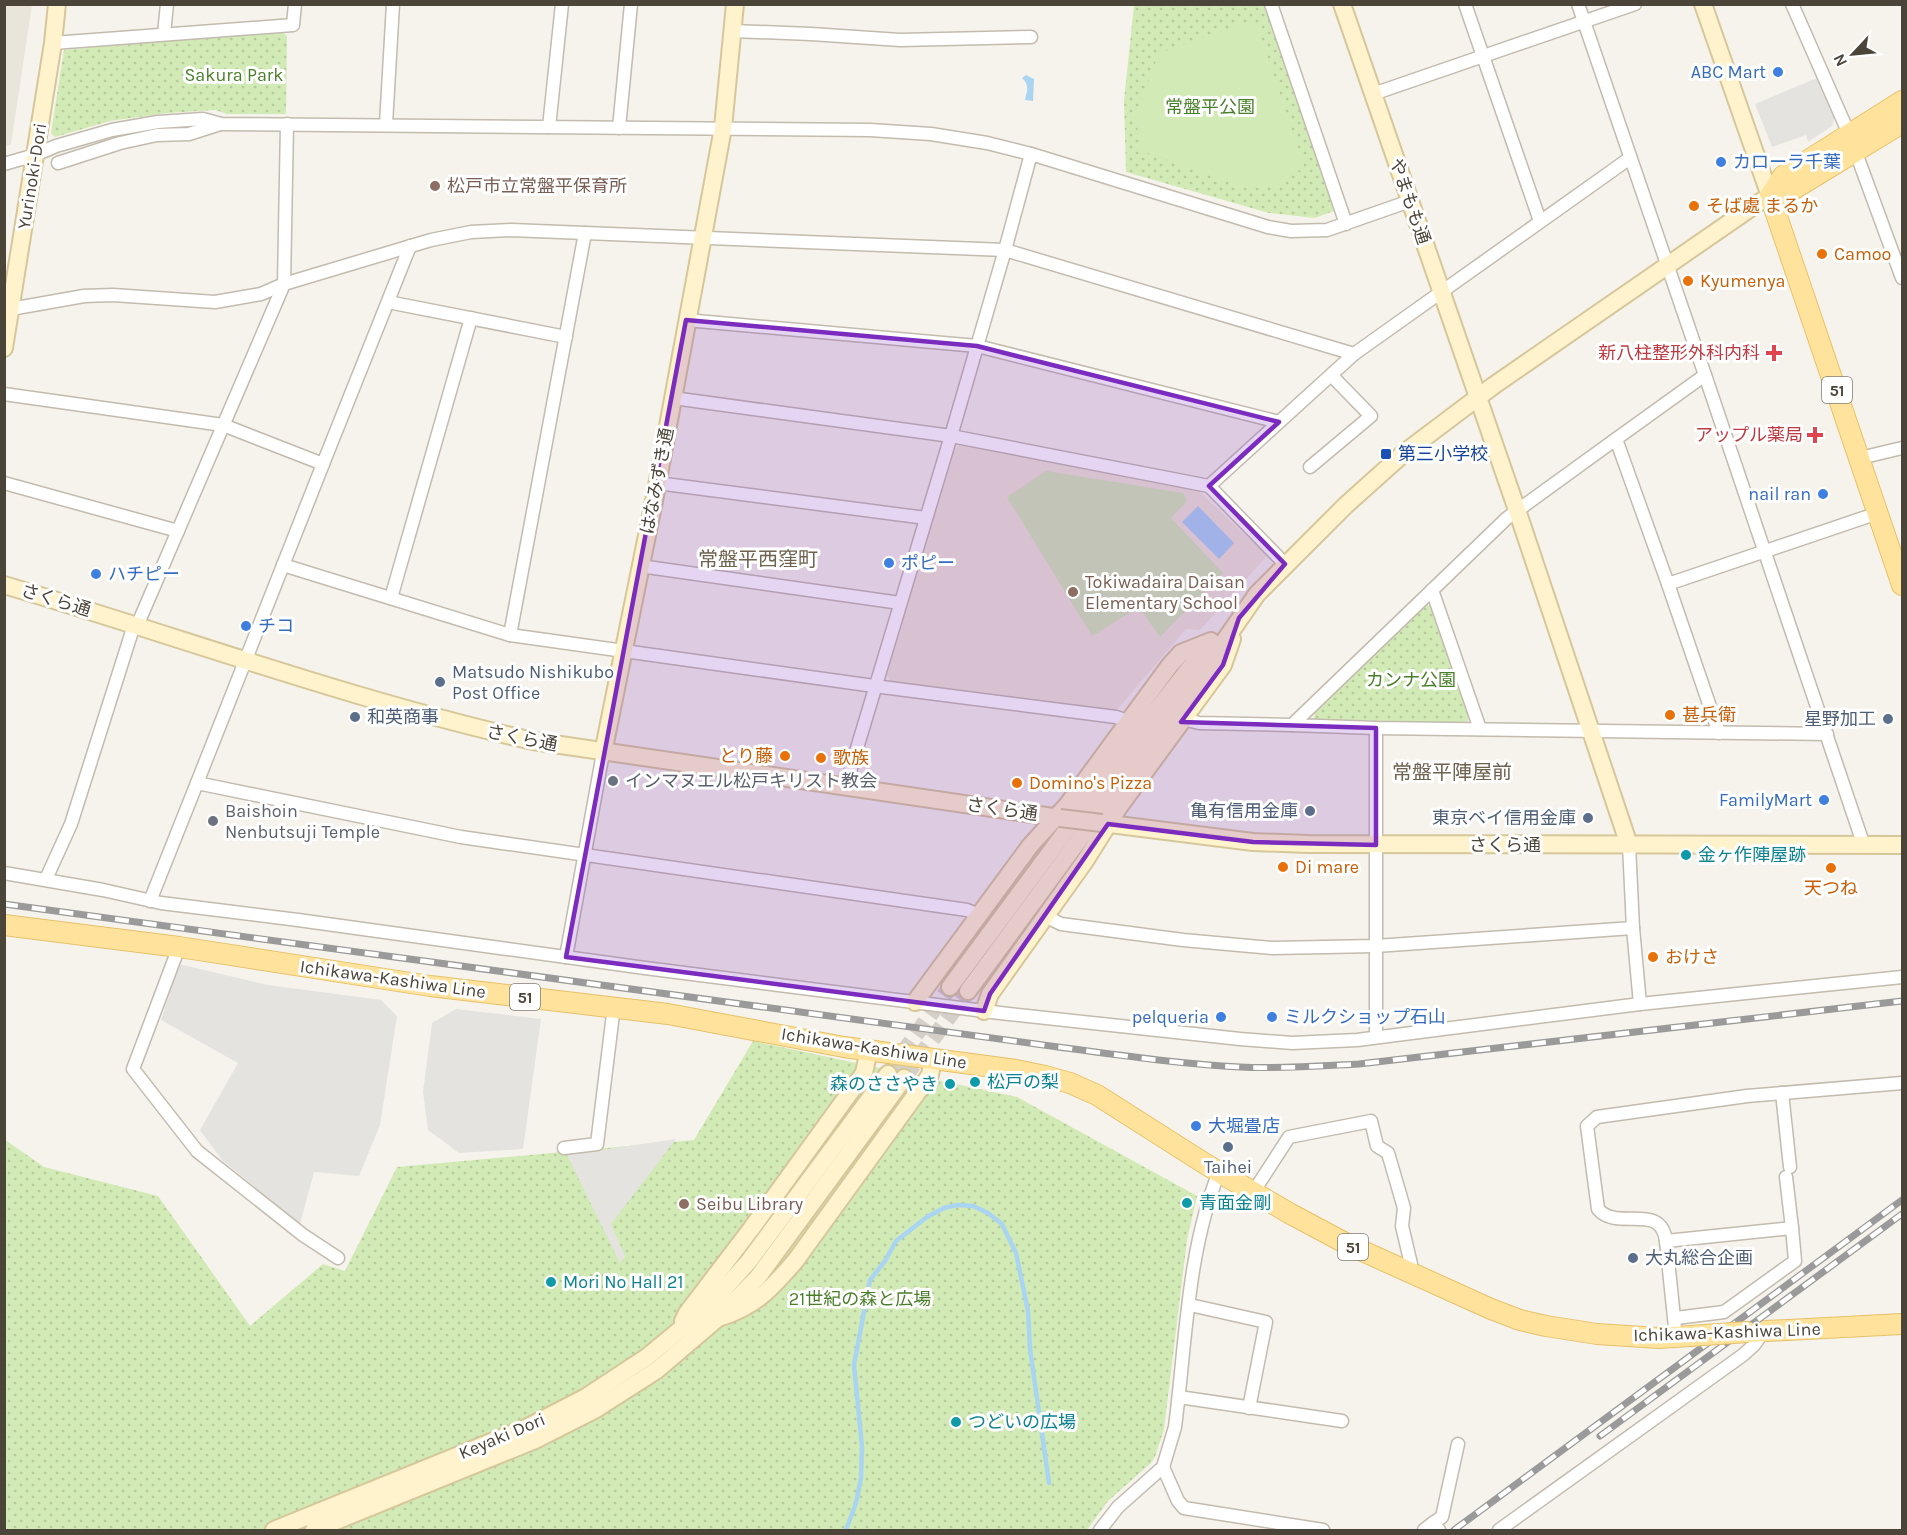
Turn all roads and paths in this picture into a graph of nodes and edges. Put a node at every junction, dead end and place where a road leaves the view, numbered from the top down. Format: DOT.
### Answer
graph roads {
  1 [pos="57,4"];
  2 [pos="167,4"];
  3 [pos="295,4"];
  4 [pos="393,4"];
  5 [pos="561,4"];
  6 [pos="631,4"];
  7 [pos="735,4"];
  8 [pos="1271,4"];
  9 [pos="1342,4"];
  10 [pos="1465,4"];
  11 [pos="1578,4"];
  12 [pos="1635,4"];
  13 [pos="1703,4"];
  14 [pos="1792,4"];
  15 [pos="1584,22"];
  16 [pos="733,32"];
  17 [pos="164,34"];
  18 [pos="1031,37"];
  19 [pos="53,43"];
  20 [pos="1482,57"];
  21 [pos="1373,94"];
  22 [pos="1902,101"];
  23 [pos="221,123"];
  24 [pos="1902,123"];
  25 [pos="287,124"];
  26 [pos="386,124"];
  27 [pos="549,127"];
  28 [pos="619,128"];
  29 [pos="723,128"];
  30 [pos="1852,142"];
  31 [pos="1031,154"];
  32 [pos="36,155"];
  33 [pos="1630,158"];
  34 [pos="58,163"];
  35 [pos="4,164"];
  36 [pos="1770,196"];
  37 [pos="1410,201"];
  38 [pos="1540,221"];
  39 [pos="1346,224"];
  40 [pos="585,233"];
  41 [pos="702,237"];
  42 [pos="1902,237"];
  43 [pos="1891,245"];
  44 [pos="410,246"];
  45 [pos="1005,250"];
  46 [pos="1667,266"];
  47 [pos="1902,278"];
  48 [pos="284,284"];
  49 [pos="1441,293"];
  50 [pos="388,302"];
  51 [pos="8,309"];
  52 [pos="471,318"];
  53 [pos="686,320"];
  54 [pos="566,338"];
  55 [pos="977,346"];
  56 [pos="4,348"];
  57 [pos="1354,354"];
  58 [pos="1331,375"];
  59 [pos="1705,375"];
  60 [pos="4,394"];
  61 [pos="673,398"];
  62 [pos="1477,398"];
  63 [pos="1279,422"];
  64 [pos="223,425"];
  65 [pos="951,436"];
  66 [pos="1616,439"];
  67 [pos="1902,448"];
  68 [pos="1860,458"];
  69 [pos="323,464"];
  70 [pos="1310,467"];
  71 [pos="4,483"];
  72 [pos="657,483"];
  73 [pos="1209,486"];
  74 [pos="1517,510"];
  75 [pos="1878,513"];
  76 [pos="926,519"];
  77 [pos="178,531"];
  78 [pos="1765,552"];
  79 [pos="1285,564"];
  80 [pos="283,565"];
  81 [pos="640,566"];
  82 [pos="1668,584"];
  83 [pos="4,585"];
  84 [pos="1902,585"];
  85 [pos="1432,590"];
  86 [pos="391,598"];
  87 [pos="900,603"];
  88 [pos="1239,618"];
  89 [pos="136,625"];
  90 [pos="510,635"];
  91 [pos="1211,641"];
  92 [pos="624,652"];
  93 [pos="245,659"];
  94 [pos="874,686"];
  95 [pos="1183,720"];
  96 [pos="1128,721"];
  97 [pos="1292,725"];
  98 [pos="1376,728"];
  99 [pos="1480,729"];
  100 [pos="1592,732"];
  101 [pos="1719,733"];
  102 [pos="1827,734"];
  103 [pos="603,753"];
  104 [pos="197,783"];
  105 [pos="845,788"];
  106 [pos="1058,817"];
  107 [pos="1105,823"];
  108 [pos="1376,845"];
  109 [pos="1629,845"];
  110 [pos="1902,845"];
  111 [pos="1864,846"];
  112 [pos="585,854"];
  113 [pos="4,873"];
  114 [pos="46,879"];
  115 [pos="150,902"];
  116 [pos="980,915"];
  117 [pos="1045,916"];
  118 [pos="4,925"];
  119 [pos="1633,928"];
  120 [pos="1376,946"];
  121 [pos="179,947"];
  122 [pos="566,957"];
  123 [pos="1902,977"];
  124 [pos="950,987"];
  125 [pos="968,991"];
  126 [pos="915,1002"];
  127 [pos="1640,1004"];
  128 [pos="614,1006"];
  129 [pos="984,1011"];
  130 [pos="1376,1037"];
  131 [pos="869,1050"];
  132 [pos="933,1059"];
  133 [pos="896,1076"];
  134 [pos="1902,1083"];
  135 [pos="1782,1093"];
  136 [pos="564,1148"];
  137 [pos="1219,1172"];
  138 [pos="1254,1191"];
  139 [pos="1792,1228"];
  140 [pos="1666,1241"];
  141 [pos="338,1258"];
  142 [pos="1408,1270"];
  143 [pos="1190,1305"];
  144 [pos="714,1311"];
  145 [pos="1902,1324"];
  146 [pos="1680,1330"];
  147 [pos="1756,1331"];
  148 [pos="677,1333"];
  149 [pos="1179,1397"];
  150 [pos="1249,1408"];
  151 [pos="1342,1421"];
  152 [pos="1458,1444"];
  153 [pos="1163,1467"];
  154 [pos="1433,1528"];
  155 [pos="274,1530"];
  156 [pos="314,1530"];
  157 [pos="1100,1530"];
  158 [pos="1323,1530"];
  159 [pos="1499,1530"];
  1 -- 19 [label="street, Yurinoki-Dori"];
  2 -- 17 [label="street"];
  3 -- 17 [label="street"];
  4 -- 26 [label="street"];
  5 -- 27 [label="street"];
  6 -- 28 [label="street"];
  7 -- 16 [label="street, はなみずき通"];
  8 -- 39 [label="street"];
  9 -- 21 [label="street, やまもも通"];
  10 -- 20 [label="street"];
  11 -- 15 [label="street"];
  12 -- 15 [label="street"];
  13 -- 36 [label="street"];
  14 -- 30 [label="street"];
  15 -- 20 [label="street"];
  15 -- 33 [label="street"];
  16 -- 18 [label="street"];
  16 -- 29 [label="street, はなみずき通"];
  17 -- 19 [label="street"];
  19 -- 32 [label="street, Yurinoki-Dori"];
  20 -- 21 [label="street"];
  20 -- 38 [label="street"];
  21 -- 37 [label="street, やまもも通"];
  22 -- 30 [label="main road"];
  23 -- 25 [label="street"];
  23 -- 32 [label="street"];
  23 -- 34 [label="street"];
  24 -- 30 [label="main road"];
  25 -- 26 [label="street"];
  25 -- 48 [label="street"];
  26 -- 27 [label="street"];
  27 -- 28 [label="street"];
  28 -- 29 [label="street"];
  29 -- 31 [label="street"];
  29 -- 41 [label="street, はなみずき通"];
  30 -- 36 [label="main road"];
  30 -- 43 [label="street"];
  31 -- 39 [label="street"];
  31 -- 45 [label="street"];
  32 -- 35 [label="street"];
  32 -- 51 [label="street, Yurinoki-Dori"];
  33 -- 38 [label="street"];
  33 -- 46 [label="street"];
  36 -- 46 [label="street"];
  36 -- 68 [label="main road, 51"];
  37 -- 39 [label="street"];
  37 -- 49 [label="street, やまもも通"];
  38 -- 49 [label="street"];
  40 -- 41 [label="street"];
  40 -- 44 [label="street"];
  40 -- 54 [label="street"];
  41 -- 45 [label="street"];
  41 -- 53 [label="street, はなみずき通"];
  42 -- 43 [label="street"];
  43 -- 47 [label="street"];
  44 -- 48 [label="street"];
  44 -- 50 [label="street"];
  45 -- 55 [label="street"];
  45 -- 57 [label="street"];
  46 -- 59 [label="street"];
  46 -- 62 [label="street"];
  48 -- 51 [label="street"];
  48 -- 64 [label="street"];
  49 -- 57 [label="street"];
  49 -- 62 [label="street, やまもも通"];
  50 -- 52 [label="street"];
  50 -- 69 [label="street"];
  51 -- 56 [label="street, Yurinoki-Dori"];
  52 -- 54 [label="street"];
  52 -- 86 [label="street"];
  53 -- 55 [label="street"];
  53 -- 61 [label="street, はなみずき通"];
  54 -- 90 [label="street"];
  55 -- 63 [label="street"];
  55 -- 65 [label="street"];
  57 -- 58 [label="street"];
  58 -- 63 [label="street"];
  58 -- 70 [label="street"];
  59 -- 66 [label="street"];
  59 -- 78 [label="street"];
  60 -- 64 [label="street"];
  61 -- 65 [label="street"];
  61 -- 72 [label="street, はなみずき通"];
  62 -- 74 [label="street, やまもも通"];
  62 -- 79 [label="street"];
  63 -- 73 [label="street"];
  64 -- 69 [label="street"];
  64 -- 77 [label="street"];
  65 -- 73 [label="street"];
  65 -- 76 [label="street"];
  66 -- 74 [label="street"];
  66 -- 82 [label="street"];
  67 -- 68 [label="street"];
  68 -- 75 [label="main road, 51"];
  69 -- 80 [label="street"];
  71 -- 77 [label="street"];
  72 -- 76 [label="street"];
  72 -- 81 [label="street, はなみずき通"];
  73 -- 79 [label="street"];
  74 -- 85 [label="street"];
  74 -- 100 [label="street, やまもも通"];
  75 -- 78 [label="street"];
  75 -- 84 [label="main road, 51"];
  76 -- 87 [label="street"];
  77 -- 89 [label="street"];
  78 -- 82 [label="street"];
  78 -- 102 [label="street"];
  79 -- 88 [label="street"];
  80 -- 86 [label="street"];
  80 -- 93 [label="street"];
  81 -- 87 [label="street"];
  81 -- 92 [label="street, はなみずき通"];
  82 -- 101 [label="street"];
  83 -- 89 [label="street, さくら通"];
  85 -- 97 [label="street"];
  85 -- 99 [label="street"];
  86 -- 90 [label="street"];
  87 -- 94 [label="street"];
  88 -- 91 [label="street"];
  88 -- 95 [label="street"];
  88 -- 125 [label="street"];
  89 -- 93 [label="street, さくら通"];
  89 -- 114 [label="street"];
  90 -- 92 [label="street"];
  91 -- 96 [label="street"];
  91 -- 124 [label="street"];
  92 -- 94 [label="street"];
  92 -- 103 [label="street, はなみずき通"];
  93 -- 103 [label="street, さくら通"];
  93 -- 104 [label="street"];
  94 -- 96 [label="street"];
  94 -- 105 [label="street"];
  95 -- 97 [label="street"];
  95 -- 107 [label="street"];
  96 -- 106 [label="street"];
  97 -- 98 [label="street"];
  98 -- 99 [label="street"];
  98 -- 108 [label="street"];
  99 -- 100 [label="street"];
  100 -- 101 [label="street"];
  100 -- 109 [label="street, やまもも通"];
  101 -- 102 [label="street"];
  102 -- 111 [label="street"];
  103 -- 105 [label="street, さくら通"];
  103 -- 112 [label="street, はなみずき通"];
  104 -- 112 [label="street"];
  104 -- 115 [label="street"];
  105 -- 106 [label="street, さくら通"];
  106 -- 107 [label="street, さくら通, bridge"];
  106 -- 116 [label="street"];
  107 -- 108 [label="street, さくら通"];
  107 -- 117 [label="street"];
  108 -- 109 [label="street, さくら通"];
  108 -- 120 [label="street"];
  109 -- 111 [label="street, さくら通"];
  109 -- 119 [label="street"];
  110 -- 111 [label="street, さくら通"];
  112 -- 116 [label="street"];
  112 -- 122 [label="street, はなみずき通"];
  113 -- 114 [label="street"];
  114 -- 115 [label="street"];
  115 -- 122 [label="street"];
  116 -- 126 [label="street"];
  117 -- 120 [label="street"];
  117 -- 129 [label="street"];
  118 -- 121 [label="main road, Ichikawa-Kashiwa Line / 51"];
  119 -- 120 [label="street"];
  119 -- 127 [label="street"];
  120 -- 130 [label="street"];
  121 -- 128 [label="main road, Ichikawa-Kashiwa Line / 51"];
  121 -- 141 [label="street"];
  122 -- 126 [label="street"];
  123 -- 127 [label="street"];
  126 -- 129 [label="street"];
  127 -- 130 [label="street"];
  128 -- 131 [label="main road, Ichikawa-Kashiwa Line / 51"];
  128 -- 136 [label="street"];
  129 -- 130 [label="street"];
  131 -- 132 [label="main road, Ichikawa-Kashiwa Line / 51"];
  131 -- 148 [label="street"];
  132 -- 137 [label="main road, Ichikawa-Kashiwa Line / 51"];
  132 -- 144 [label="street"];
  133 -- 144 [label="street"];
  134 -- 135 [label="street"];
  135 -- 139 [label="street"];
  135 -- 140 [label="street"];
  137 -- 138 [label="main road, Ichikawa-Kashiwa Line / 51"];
  137 -- 143 [label="street"];
  138 -- 142 [label="main road, Ichikawa-Kashiwa Line / 51"];
  138 -- 142 [label="street"];
  139 -- 140 [label="street"];
  139 -- 146 [label="street"];
  140 -- 146 [label="street"];
  142 -- 146 [label="main road, Ichikawa-Kashiwa Line / 51"];
  143 -- 149 [label="street"];
  143 -- 150 [label="street"];
  144 -- 148 [label="street, Keyaki Dori"];
  144 -- 156 [label="street, Keyaki Dori"];
  145 -- 147 [label="main road, Ichikawa-Kashiwa Line / 51"];
  146 -- 147 [label="main road, Ichikawa-Kashiwa Line / 51, bridge"];
  147 -- 159 [label="street"];
  148 -- 155 [label="street, Keyaki Dori"];
  149 -- 150 [label="street"];
  149 -- 153 [label="street"];
  150 -- 151 [label="street"];
  152 -- 154 [label="street"];
  153 -- 157 [label="street"];
  153 -- 158 [label="street"];
}
